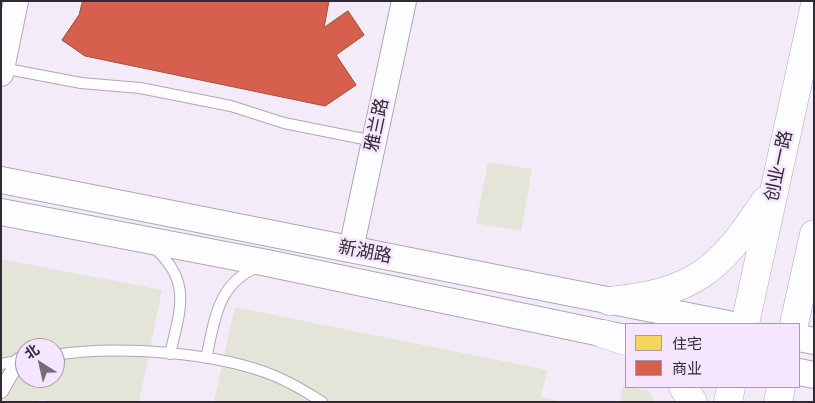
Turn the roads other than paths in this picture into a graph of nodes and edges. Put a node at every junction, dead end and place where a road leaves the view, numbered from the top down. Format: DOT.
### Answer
graph roads {
  1 [pos="16,1"];
  2 [pos="404,1"];
  3 [pos="814,9"];
  4 [pos="3,60"];
  5 [pos="374,141"];
  6 [pos="1,180"];
  7 [pos="774,187"];
  8 [pos="101,200"];
  9 [pos="1,212"];
  10 [pos="92,230"];
  11 [pos="814,234"];
  12 [pos="145,240"];
  13 [pos="351,249"];
  14 [pos="267,263"];
  15 [pos="609,301"];
  16 [pos="723,323"];
  17 [pos="745,323"];
  18 [pos="794,323"];
  19 [pos="619,338"];
  20 [pos="800,338"];
  21 [pos="814,341"];
  22 [pos="65,354"];
  23 [pos="170,354"];
  24 [pos="206,358"];
  25 [pos="15,361"];
  26 [pos="1,364"];
  27 [pos="15,370"];
  28 [pos="800,372"];
  29 [pos="814,375"];
  30 [pos="684,388"];
  31 [pos="731,388"];
  32 [pos="781,388"];
  33 [pos="1,391"];
  34 [pos="322,402"];
  35 [pos="692,402"];
  36 [pos="728,402"];
  37 [pos="778,402"];
  1 -- 4 [label="street"];
  2 -- 5 [label="street, 雅兰路"];
  3 -- 7 [label="main road, 创业一路"];
  4 -- 5 [label="lane"];
  5 -- 13 [label="street, 雅兰路"];
  6 -- 8 [label="main road, 新湖路"];
  7 -- 15 [label="main road"];
  7 -- 17 [label="main road, 创业一路"];
  8 -- 10 [label="main road"];
  8 -- 13 [label="main road, 新湖路"];
  9 -- 10 [label="main road, 新湖路"];
  10 -- 12 [label="main road, 新湖路"];
  11 -- 18 [label="main road"];
  12 -- 14 [label="main road, 新湖路"];
  12 -- 23 [label="lane"];
  13 -- 15 [label="main road, 新湖路"];
  14 -- 19 [label="main road, 新湖路"];
  14 -- 24 [label="lane"];
  15 -- 16 [label="main road, 新湖路"];
  20 -- 21 [label="main road"];
  22 -- 23 [label="lane"];
  23 -- 24 [label="lane"];
  24 -- 34 [label="lane"];
  25 -- 26 [label="lane"];
  27 -- 33 [label="street"];
  28 -- 29 [label="main road"];
  30 -- 35 [label="main road"];
  31 -- 36 [label="main road"];
  32 -- 37 [label="main road"];
}
